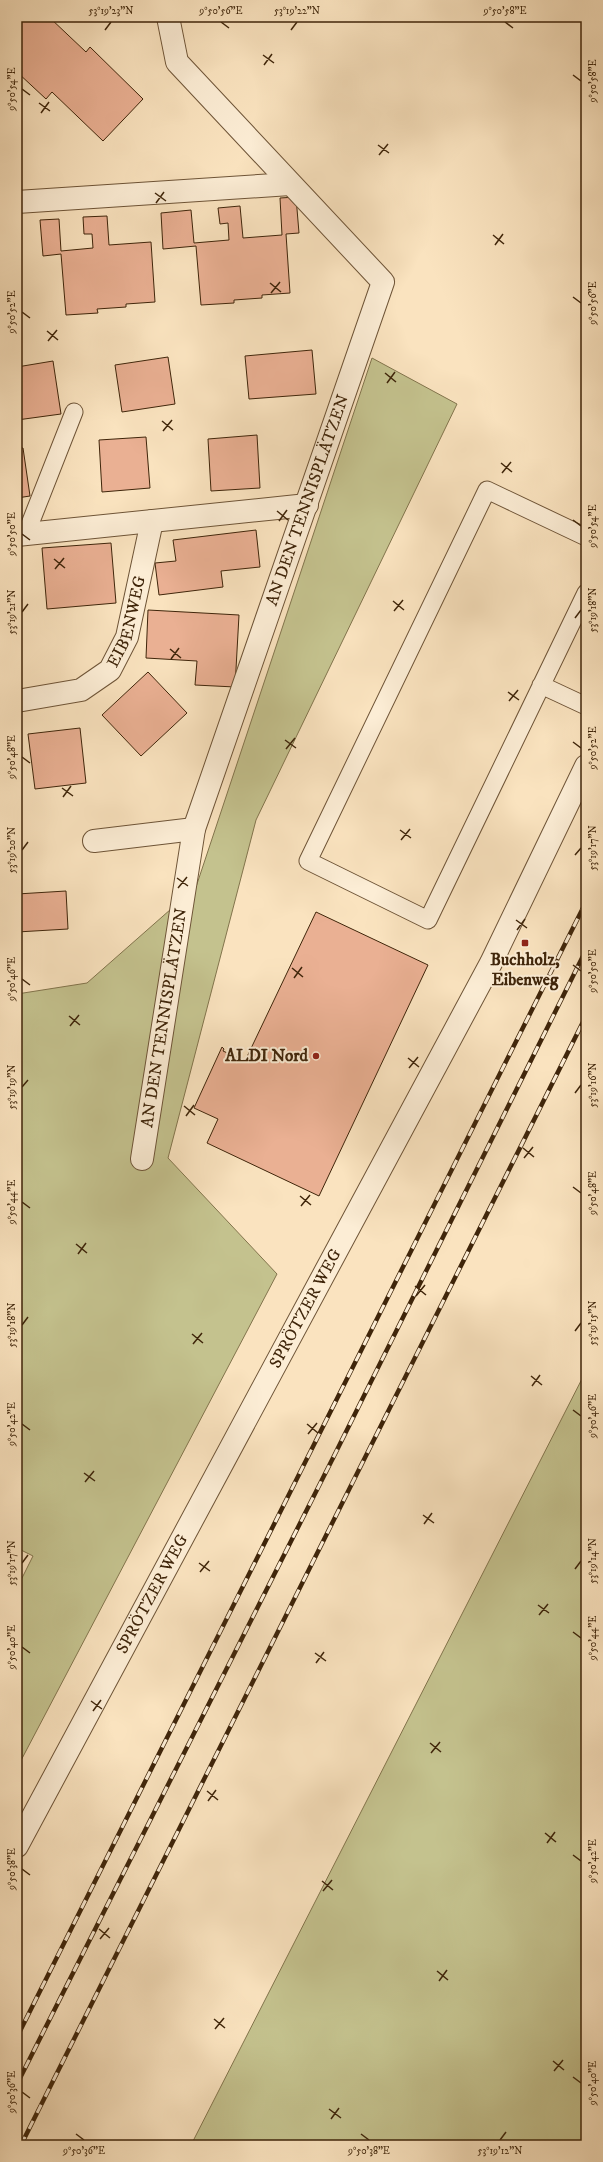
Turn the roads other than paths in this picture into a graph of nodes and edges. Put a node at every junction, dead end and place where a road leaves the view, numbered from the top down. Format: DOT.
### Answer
graph roads {
  1 [pos="168,17"];
  2 [pos="296,190"];
  3 [pos="17,202"];
  4 [pos="74,412"];
  5 [pos="307,505"];
  6 [pos="152,521"];
  7 [pos="22,535"];
  8 [pos="586,537"];
  9 [pos="586,593"];
  10 [pos="541,685"];
  11 [pos="17,701"];
  12 [pos="586,706"];
  13 [pos="586,766"];
  14 [pos="194,829"];
  15 [pos="94,841"];
  16 [pos="142,1159"];
  17 [pos="17,1846"];
  1 -- 2 [label="street"];
  2 -- 3 [label="street"];
  2 -- 5 [label="street, AN DEN TENNISPLÄTZEN"];
  4 -- 7 [label="lane"];
  5 -- 6 [label="street"];
  5 -- 14 [label="street, AN DEN TENNISPLÄTZEN"];
  6 -- 7 [label="street"];
  6 -- 11 [label="street, EIBENWEG"];
  8 -- 10 [label="lane"];
  9 -- 10 [label="lane"];
  10 -- 12 [label="lane"];
  13 -- 17 [label="street, SPRÖTZER WEG"];
  14 -- 15 [label="street"];
  14 -- 16 [label="street, AN DEN TENNISPLÄTZEN"];
}
